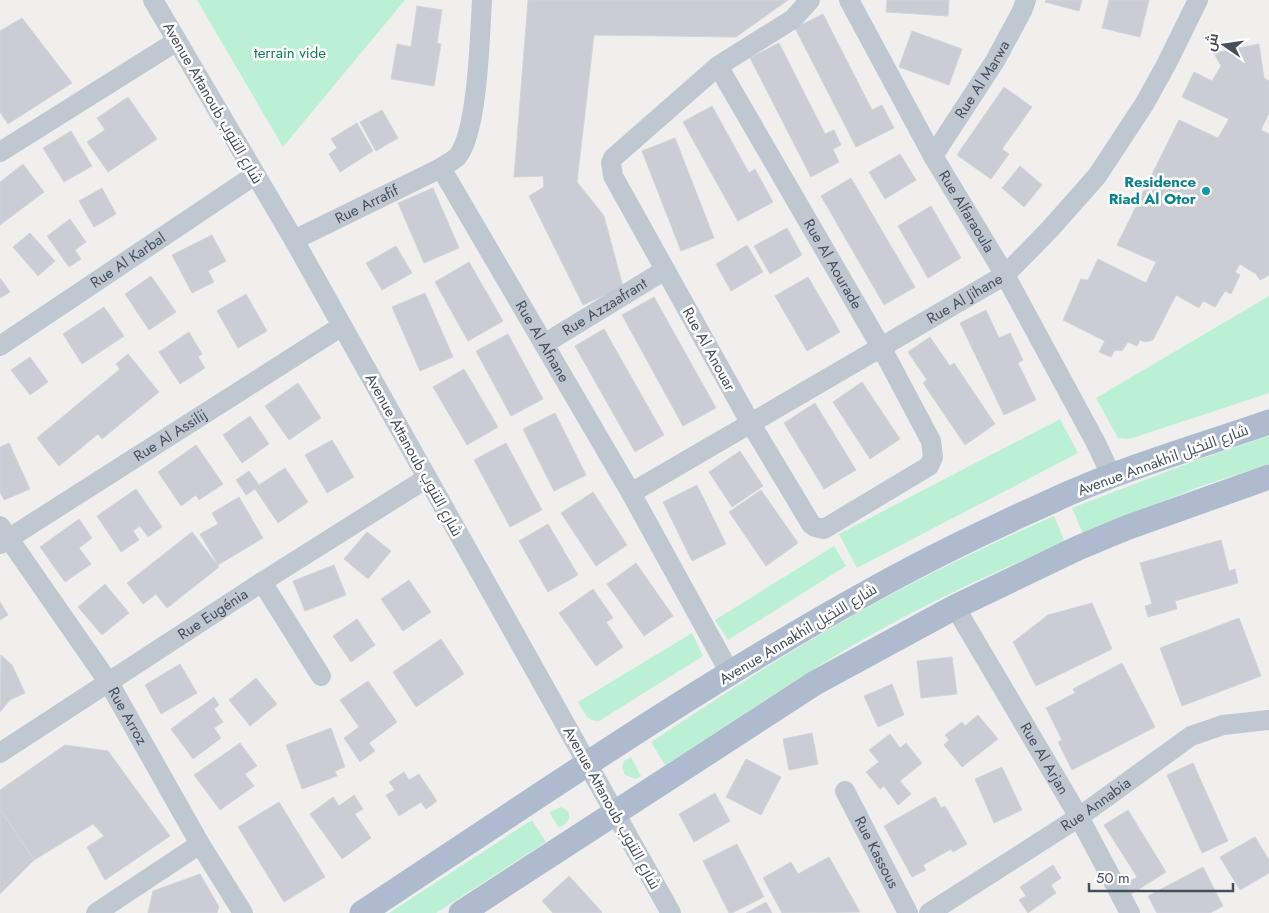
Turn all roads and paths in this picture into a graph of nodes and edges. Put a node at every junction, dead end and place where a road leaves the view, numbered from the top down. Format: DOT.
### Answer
graph roads {
  1 [pos="153,0"];
  2 [pos="482,0"];
  3 [pos="810,0"];
  4 [pos="850,0"];
  5 [pos="1026,0"];
  6 [pos="1198,0"];
  7 [pos="177,41"];
  8 [pos="718,66"];
  9 [pos="0,152"];
  10 [pos="933,156"];
  11 [pos="441,168"];
  12 [pos="256,175"];
  13 [pos="294,240"];
  14 [pos="665,270"];
  15 [pos="1005,275"];
  16 [pos="342,326"];
  17 [pos="544,344"];
  18 [pos="0,346"];
  19 [pos="881,348"];
  20 [pos="1269,422"];
  21 [pos="751,424"];
  22 [pos="1112,477"];
  23 [pos="1269,477"];
  24 [pos="427,478"];
  25 [pos="631,493"];
  26 [pos="824,529"];
  27 [pos="3,536"];
  28 [pos="262,582"];
  29 [pos="955,606"];
  30 [pos="730,674"];
  31 [pos="321,676"];
  32 [pos="109,683"];
  33 [pos="1269,720"];
  34 [pos="0,753"];
  35 [pos="588,764"];
  36 [pos="845,791"];
  37 [pos="615,813"];
  38 [pos="1079,817"];
  39 [pos="200,844"];
  40 [pos="96,913"];
  41 [pos="242,913"];
  42 [pos="362,913"];
  43 [pos="461,913"];
  44 [pos="671,913"];
  45 [pos="908,913"];
  46 [pos="929,913"];
  47 [pos="1130,913"];
  1 -- 7 [label="street, Avenue Attanoub شارع التنوب"];
  2 -- 11 [label="street"];
  3 -- 8 [label="street"];
  4 -- 10 [label="street, Rue Alfaraoula"];
  5 -- 10 [label="street, Rue Al Marwa"];
  6 -- 15 [label="street, Rue Al Jihane"];
  7 -- 9 [label="street"];
  7 -- 12 [label="street, Avenue Attanoub شارع التنوب"];
  8 -- 14 [label="street, Rue Al Anouar"];
  8 -- 19 [label="street, Rue Al Aourade"];
  10 -- 15 [label="street, Rue Alfaraoula"];
  11 -- 13 [label="street, Rue Arrafif"];
  11 -- 17 [label="street, Rue Al Afnane"];
  12 -- 13 [label="street, Avenue Attanoub شارع التنوب"];
  12 -- 18 [label="street, Rue Al Karbal"];
  13 -- 16 [label="street, Avenue Attanoub شارع التنوب"];
  14 -- 17 [label="street, Rue Azzaafrant"];
  14 -- 21 [label="street, Rue Al Anouar"];
  15 -- 19 [label="street, Rue Al Jihane"];
  15 -- 22 [label="street, Rue Alfaraoula"];
  16 -- 24 [label="street, Avenue Attanoub شارع التنوب"];
  16 -- 27 [label="street, Rue Al Assilij"];
  17 -- 25 [label="street, Rue Al Afnane"];
  19 -- 21 [label="street, Rue Al Jihane"];
  19 -- 26 [label="street, Rue Al Aourade"];
  20 -- 22 [label="main road, Avenue Annakhil شارع النخيل"];
  21 -- 25 [label="street, Rue Al Jihane"];
  21 -- 26 [label="street, Rue Al Anouar"];
  22 -- 30 [label="main road, Avenue Annakhil شارع النخيل"];
  23 -- 29 [label="main road"];
  24 -- 28 [label="street, Rue Eugénia"];
  24 -- 35 [label="street, Avenue Attanoub شارع التنوب"];
  25 -- 30 [label="street, Rue Al Afnane"];
  27 -- 32 [label="street, Rue Arroz"];
  28 -- 31 [label="street"];
  28 -- 32 [label="street, Rue Eugénia"];
  29 -- 37 [label="main road"];
  29 -- 38 [label="street, Rue Al Arjan"];
  30 -- 35 [label="main road, Avenue Annakhil شارع النخيل"];
  32 -- 34 [label="street, Rue Eugénia"];
  32 -- 39 [label="street, Rue Arroz"];
  33 -- 38 [label="street, Rue Annabia"];
  35 -- 37 [label="street, Avenue Attanoub شارع التنوب"];
  35 -- 42 [label="main road, Avenue Annakhil شارع النخيل"];
  36 -- 45 [label="street, Rue Kassous"];
  37 -- 43 [label="main road"];
  37 -- 44 [label="street, Avenue Attanoub شارع التنوب"];
  38 -- 46 [label="street, Rue Annabia"];
  38 -- 47 [label="street, Rue Al Arjan"];
  39 -- 40 [label="street"];
  39 -- 41 [label="street, Rue Arroz"];
}
